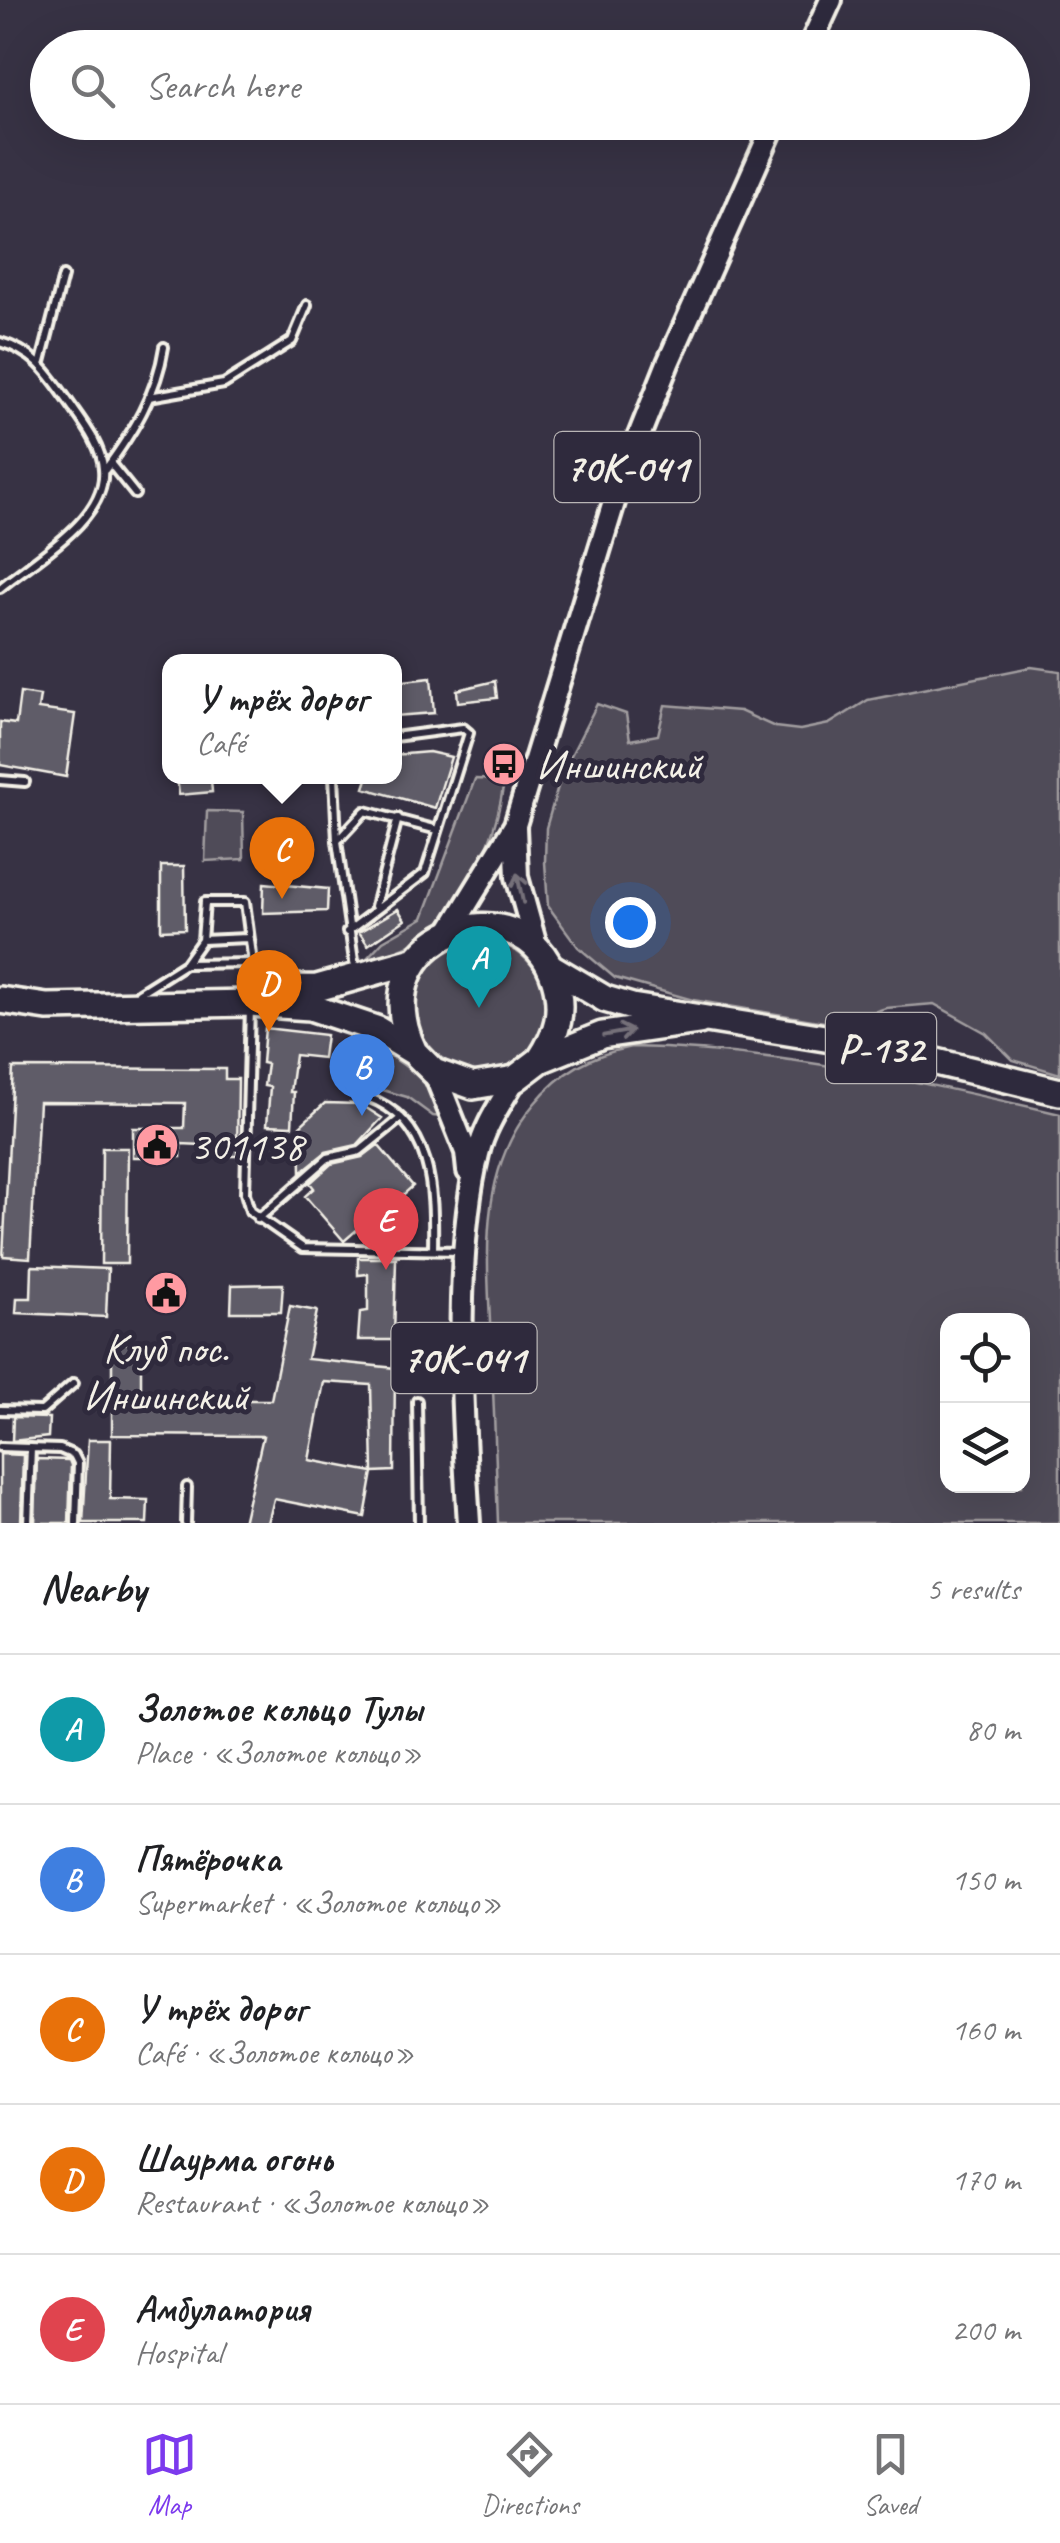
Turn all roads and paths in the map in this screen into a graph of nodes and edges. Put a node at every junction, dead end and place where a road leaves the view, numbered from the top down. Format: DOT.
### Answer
graph roads {
  1 [pos="831,0"];
  2 [pos="818,30"];
  3 [pos="768,140"];
  4 [pos="63,276"];
  5 [pos="307,305"];
  6 [pos="0,342"];
  7 [pos="164,347"];
  8 [pos="41,362"];
  9 [pos="149,398"];
  10 [pos="110,464"];
  11 [pos="104,471"];
  12 [pos="135,494"];
  13 [pos="0,588"];
  14 [pos="402,736"];
  15 [pos="0,780"];
  16 [pos="25,782"];
  17 [pos="334,784"];
  18 [pos="398,818"];
  19 [pos="516,825"];
  20 [pos="438,830"];
  21 [pos="336,841"];
  22 [pos="375,907"];
  23 [pos="347,932"];
  24 [pos="450,932"];
  25 [pos="246,938"];
  26 [pos="202,940"];
  27 [pos="544,958"];
  28 [pos="414,961"];
  29 [pos="253,962"];
  30 [pos="185,964"];
  31 [pos="358,979"];
  32 [pos="317,988"];
  33 [pos="139,993"];
  34 [pos="5,1000"];
  35 [pos="250,1003"];
  36 [pos="699,1021"];
  37 [pos="408,1040"];
  38 [pos="540,1060"];
  39 [pos="434,1072"];
  40 [pos="515,1079"];
  41 [pos="1060,1092"];
  42 [pos="367,1097"];
  43 [pos="400,1118"];
  44 [pos="470,1193"];
  45 [pos="258,1220"];
  46 [pos="433,1250"];
  47 [pos="466,1251"];
  48 [pos="74,1384"];
  49 [pos="417,1402"];
  50 [pos="0,1410"];
  51 [pos="0,1447"];
  52 [pos="31,1448"];
  53 [pos="186,1487"];
  54 [pos="28,1523"];
  55 [pos="76,1523"];
  56 [pos="186,1523"];
  57 [pos="418,1523"];
  58 [pos="469,1523"];
  1 -- 2 [label="main road"];
  3 -- 19 [label="main road, 70К-041"];
  4 -- 8 [label="lane"];
  5 -- 9 [label="lane"];
  6 -- 8 [label="lane"];
  7 -- 9 [label="lane"];
  8 -- 11 [label="lane"];
  9 -- 10 [label="lane"];
  10 -- 11 [label="lane"];
  10 -- 12 [label="lane"];
  11 -- 13 [label="lane"];
  14 -- 20 [label="lane"];
  15 -- 16 [label="lane"];
  17 -- 21 [label="lane"];
  18 -- 20 [label="lane"];
  18 -- 21 [label="lane"];
  18 -- 22 [label="lane"];
  19 -- 24 [label="main road, 70К-041"];
  27 -- 19 [label="main road, 70К-041, one-way"];
  20 -- 22 [label="lane"];
  21 -- 23 [label="lane"];
  22 -- 23 [label="lane"];
  23 -- 31 [label="lane"];
  24 -- 27 [label="highway, Р-132"];
  24 -- 28 [label="highway"];
  25 -- 26 [label="lane"];
  25 -- 26 [label="lane"];
  25 -- 29 [label="lane"];
  26 -- 30 [label="lane"];
  27 -- 36 [label="highway, Р-132"];
  27 -- 38 [label="highway, Р-132"];
  28 -- 31 [label="highway"];
  28 -- 37 [label="highway"];
  29 -- 30 [label="lane"];
  29 -- 32 [label="lane"];
  30 -- 33 [label="lane"];
  31 -- 32 [label="highway"];
  32 -- 33 [label="highway"];
  33 -- 34 [label="highway"];
  34 -- 35 [label="highway"];
  35 -- 37 [label="highway"];
  35 -- 45 [label="lane"];
  38 -- 36 [label="highway, Р-132, one-way"];
  36 -- 41 [label="highway, Р-132"];
  37 -- 39 [label="highway"];
  38 -- 40 [label="highway, Р-132"];
  39 -- 40 [label="highway"];
  39 -- 44 [label="main road, 70К-041"];
  40 -- 44 [label="main road, 70К-041"];
  42 -- 43 [label="lane"];
  43 -- 45 [label="lane"];
  43 -- 46 [label="lane"];
  44 -- 47 [label="main road, 70К-041"];
  45 -- 46 [label="lane"];
  46 -- 47 [label="lane"];
  47 -- 58 [label="main road, 70К-041"];
  48 -- 50 [label="lane"];
  49 -- 57 [label="lane"];
  51 -- 52 [label="lane"];
  52 -- 54 [label="lane"];
  52 -- 55 [label="lane"];
  53 -- 56 [label="lane"];
}
